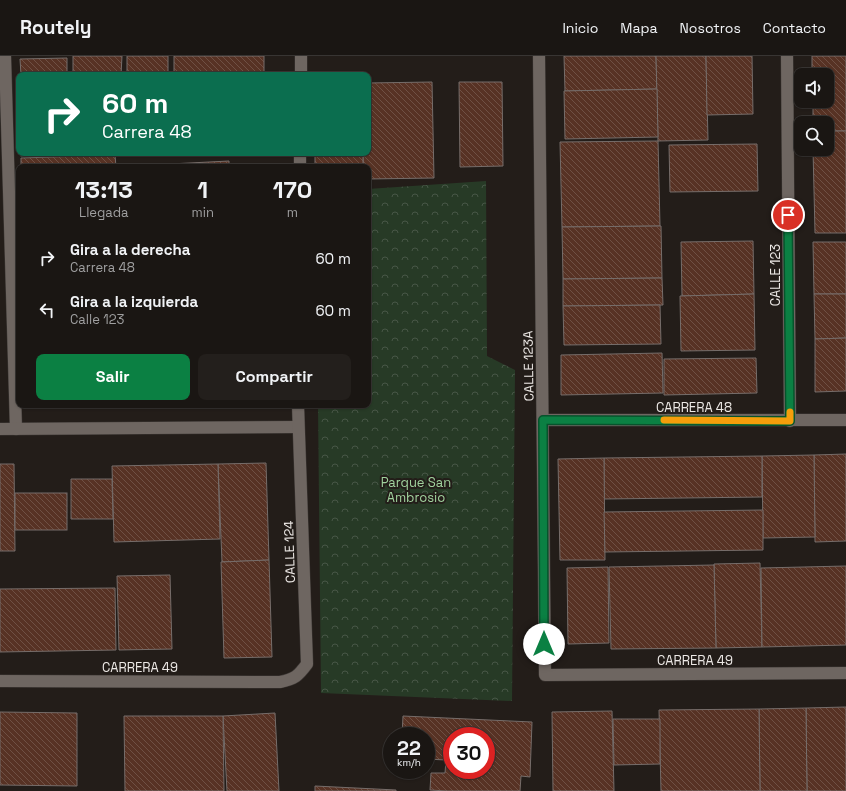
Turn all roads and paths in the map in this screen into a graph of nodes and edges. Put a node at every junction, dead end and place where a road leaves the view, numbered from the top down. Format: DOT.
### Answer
graph roads {
  1 [pos="6,56"];
  2 [pos="301,56"];
  3 [pos="540,56"];
  4 [pos="787,56"];
  5 [pos="301,72"];
  6 [pos="298,408"];
  7 [pos="543,420"];
  8 [pos="846,420"];
  9 [pos="790,421"];
  10 [pos="298,427"];
  11 [pos="0,429"];
  12 [pos="16,429"];
  13 [pos="846,673"];
  14 [pos="545,676"];
  15 [pos="0,681"];
  16 [pos="280,682"];
  1 -- 12 [label="street"];
  2 -- 5 [label="street"];
  3 -- 7 [label="street, CALLE 123A"];
  4 -- 9 [label="street, CALLE 123"];
  6 -- 10 [label="street, CALLE 124"];
  7 -- 9 [label="street, CARRERA 48"];
  7 -- 14 [label="street, CALLE 123A"];
  8 -- 9 [label="street, CARRERA 48"];
  10 -- 12 [label="street"];
  10 -- 16 [label="street, CALLE 124"];
  11 -- 12 [label="street"];
  13 -- 14 [label="street, CARRERA 49"];
  15 -- 16 [label="street, CARRERA 49"];
}
